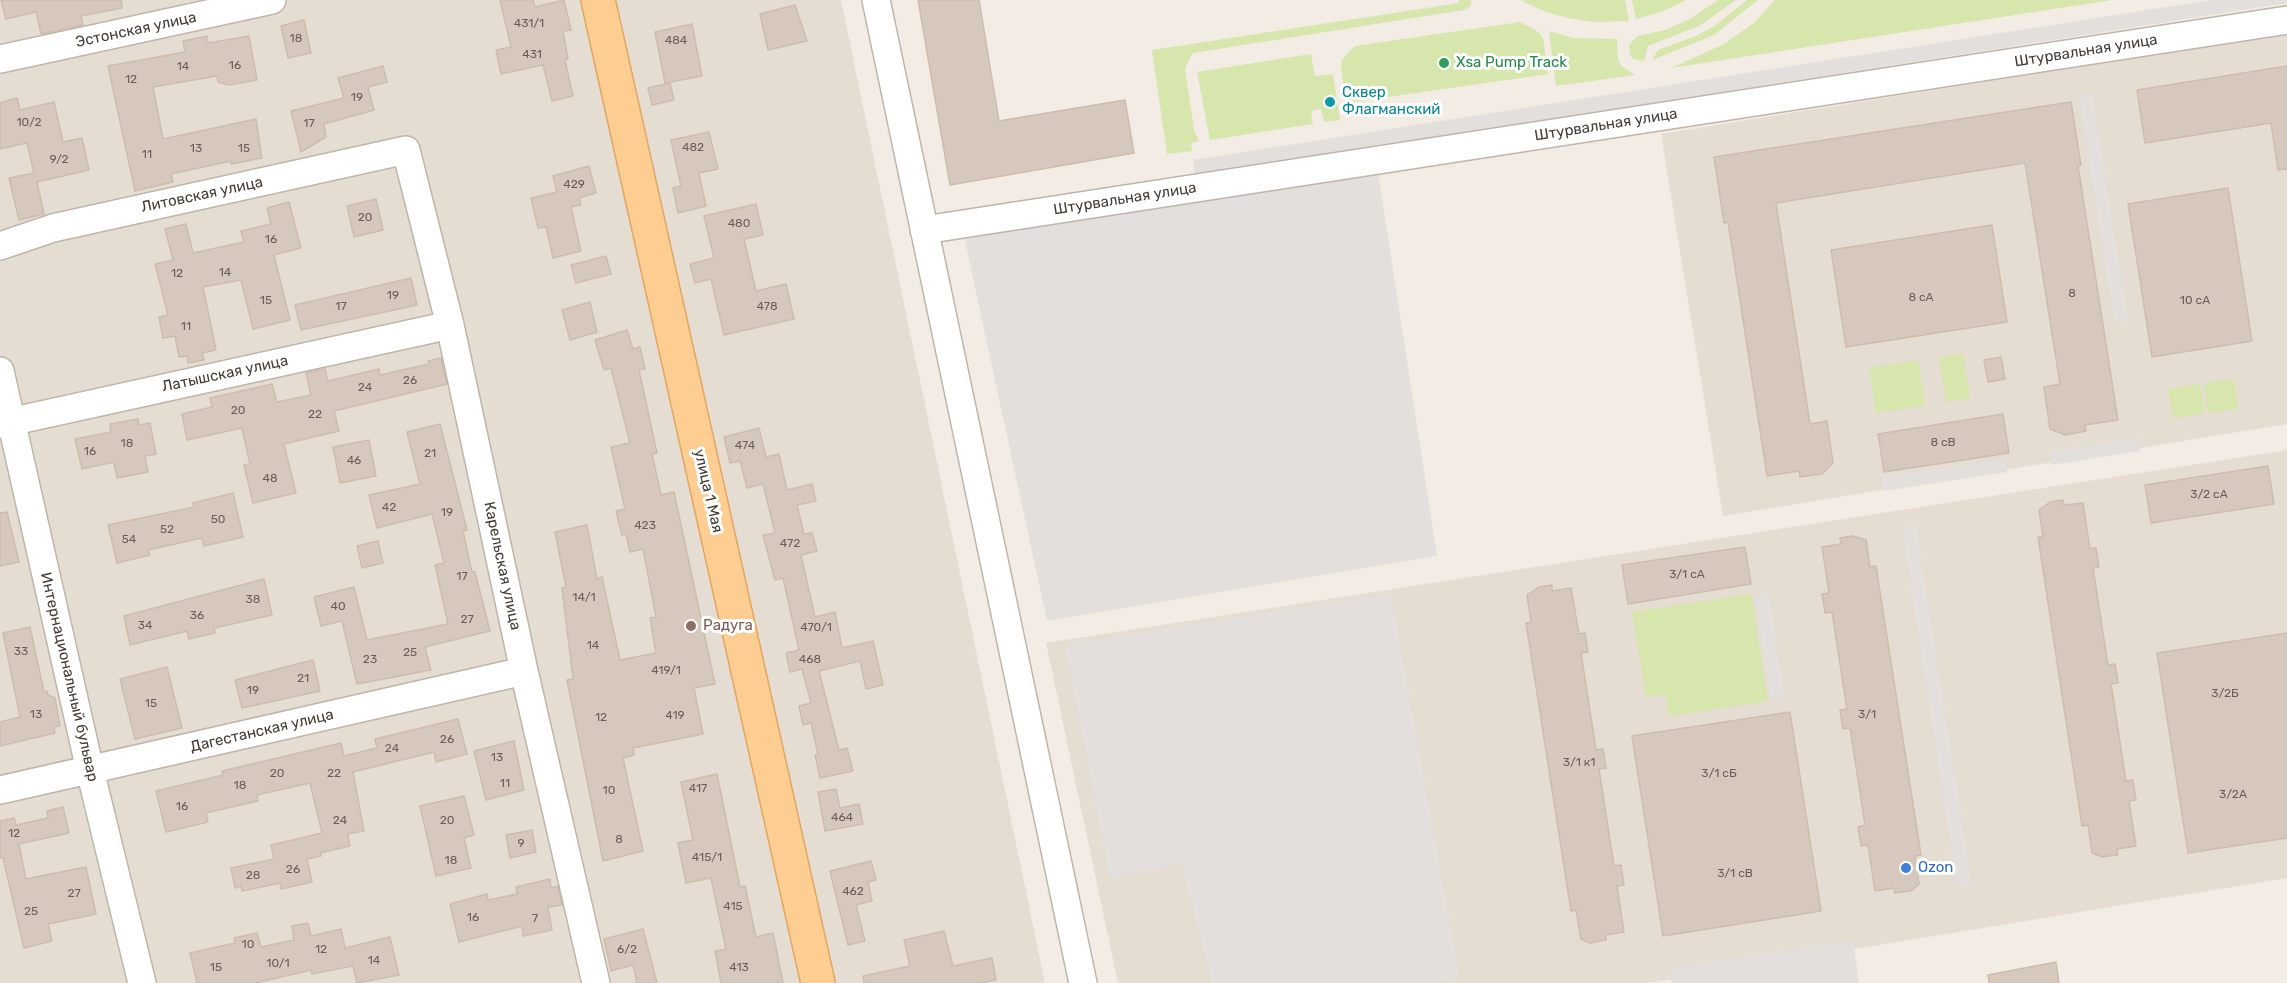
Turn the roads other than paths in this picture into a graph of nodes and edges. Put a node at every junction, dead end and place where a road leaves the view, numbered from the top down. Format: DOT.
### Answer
graph roads {
  1 [pos="272,0"];
  2 [pos="598,0"];
  3 [pos="876,0"];
  4 [pos="2287,20"];
  5 [pos="0,59"];
  6 [pos="406,150"];
  7 [pos="924,230"];
  8 [pos="0,246"];
  9 [pos="450,325"];
  10 [pos="0,371"];
  11 [pos="6,423"];
  12 [pos="525,671"];
  13 [pos="90,770"];
  14 [pos="0,790"];
  15 [pos="142,983"];
  16 [pos="596,983"];
  17 [pos="818,983"];
  18 [pos="1083,983"];
  1 -- 5 [label="street, Эстонская улица"];
  2 -- 17 [label="main road, улица 1 Мая"];
  3 -- 7 [label="street"];
  4 -- 7 [label="street, Штурвальная улица"];
  6 -- 8 [label="street, Литовская улица"];
  6 -- 9 [label="street, Карельская улица"];
  7 -- 18 [label="street"];
  9 -- 11 [label="street, Латышская улица"];
  9 -- 12 [label="street, Карельская улица"];
  10 -- 11 [label="street, Интернациональный бульвар"];
  11 -- 13 [label="street, Интернациональный бульвар"];
  12 -- 13 [label="street, Дагестанская улица"];
  12 -- 16 [label="street, Карельская улица"];
  13 -- 14 [label="street, Дагестанская улица"];
  13 -- 15 [label="street, Интернациональный бульвар"];
}
